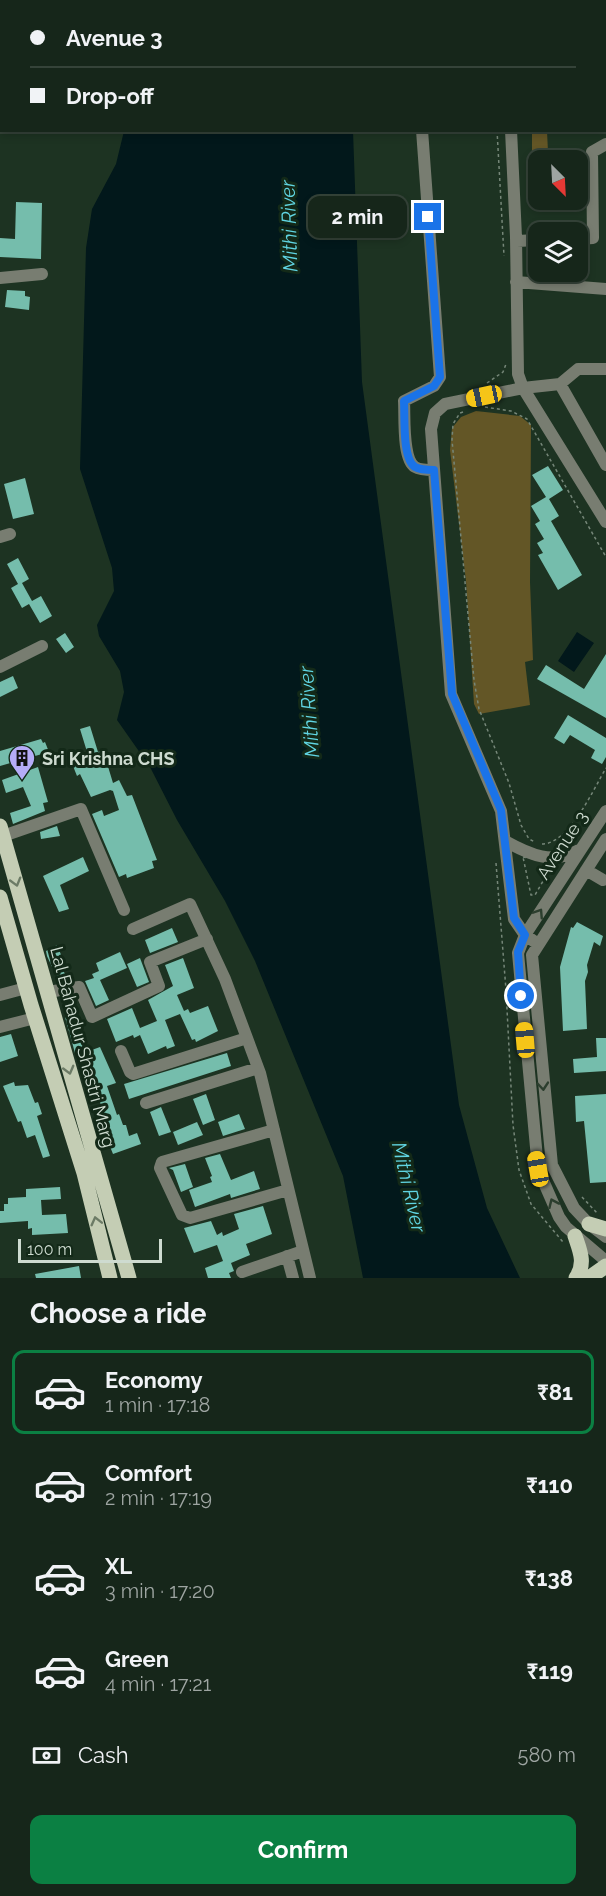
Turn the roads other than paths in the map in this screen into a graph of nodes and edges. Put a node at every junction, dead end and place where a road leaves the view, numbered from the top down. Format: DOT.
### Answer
graph roads {
  1 [pos="422,132"];
  2 [pos="511,132"];
  3 [pos="606,144"];
  4 [pos="588,238"];
  5 [pos="528,240"];
  6 [pos="516,241"];
  7 [pos="42,274"];
  8 [pos="0,278"];
  9 [pos="516,282"];
  10 [pos="606,289"];
  11 [pos="606,369"];
  12 [pos="560,384"];
  13 [pos="524,388"];
  14 [pos="606,465"];
  15 [pos="434,470"];
  16 [pos="606,522"];
  17 [pos="42,646"];
  18 [pos="0,667"];
  19 [pos="604,816"];
  20 [pos="1,831"];
  21 [pos="606,839"];
  22 [pos="505,841"];
  23 [pos="582,849"];
  24 [pos="602,852"];
  25 [pos="586,870"];
  26 [pos="603,880"];
  27 [pos="0,897"];
  28 [pos="124,910"];
  29 [pos="133,929"];
  30 [pos="5,935"];
  31 [pos="525,935"];
  32 [pos="207,939"];
  33 [pos="538,944"];
  34 [pos="26,988"];
  35 [pos="0,995"];
  36 [pos="49,995"];
  37 [pos="33,1012"];
  38 [pos="0,1027"];
  39 [pos="247,1038"];
  40 [pos="121,1051"];
  41 [pos="258,1068"];
  42 [pos="146,1103"];
  43 [pos="274,1130"];
  44 [pos="90,1171"];
  45 [pos="288,1190"];
  46 [pos="599,1224"];
  47 [pos="606,1237"];
  48 [pos="572,1241"];
  49 [pos="303,1251"];
  50 [pos="287,1256"];
  51 [pos="606,1261"];
  52 [pos="606,1266"];
  53 [pos="242,1272"];
  54 [pos="110,1278"];
  55 [pos="129,1278"];
  56 [pos="293,1278"];
  57 [pos="310,1278"];
  58 [pos="576,1278"];
  59 [pos="589,1278"];
  1 -- 15 [label="street"];
  2 -- 6 [label="street"];
  3 -- 4 [label="street"];
  5 -- 6 [label="street"];
  6 -- 9 [label="street"];
  7 -- 8 [label="street"];
  9 -- 10 [label="street"];
  9 -- 13 [label="street"];
  11 -- 12 [label="street"];
  12 -- 13 [label="street"];
  12 -- 14 [label="street"];
  13 -- 15 [label="street"];
  13 -- 16 [label="street"];
  15 -- 22 [label="street"];
  17 -- 18 [label="street"];
  19 -- 23 [label="street, Avenue 3"];
  20 -- 28 [label="street"];
  20 -- 36 [label="main road, Lal Bahadur Shastri Marg, one-way"];
  21 -- 24 [label="street, Avenue 3"];
  22 -- 23 [label="street"];
  22 -- 31 [label="street"];
  31 -- 23 [label="street, Avenue 3, one-way"];
  24 -- 25 [label="street, Avenue 3"];
  25 -- 26 [label="street"];
  25 -- 33 [label="street, Avenue 3"];
  27 -- 30 [label="main road, Lal Bahadur Shastri Marg"];
  29 -- 32 [label="street"];
  30 -- 34 [label="main road, Lal Bahadur Shastri Marg"];
  31 -- 33 [label="street"];
  48 -- 31 [label="street, Avenue 3, one-way"];
  32 -- 36 [label="street"];
  32 -- 39 [label="street"];
  33 -- 46 [label="street, Avenue 3, one-way"];
  34 -- 35 [label="street"];
  34 -- 37 [label="main road, Lal Bahadur Shastri Marg"];
  36 -- 37 [label="main road"];
  36 -- 44 [label="main road, Lal Bahadur Shastri Marg, one-way"];
  37 -- 38 [label="street"];
  37 -- 44 [label="main road, Lal Bahadur Shastri Marg"];
  39 -- 40 [label="street"];
  39 -- 41 [label="street"];
  41 -- 42 [label="street"];
  41 -- 43 [label="street"];
  43 -- 45 [label="street"];
  43 -- 45 [label="street"];
  54 -- 44 [label="main road, Lal Bahadur Shastri Marg, one-way"];
  44 -- 55 [label="main road, Lal Bahadur Shastri Marg"];
  45 -- 49 [label="street"];
  46 -- 47 [label="street, Avenue 3"];
  48 -- 51 [label="street, Avenue 3"];
  48 -- 58 [label="main road"];
  49 -- 50 [label="street"];
  49 -- 57 [label="street"];
  50 -- 53 [label="street"];
  50 -- 56 [label="street"];
  52 -- 59 [label="main road"];
}
